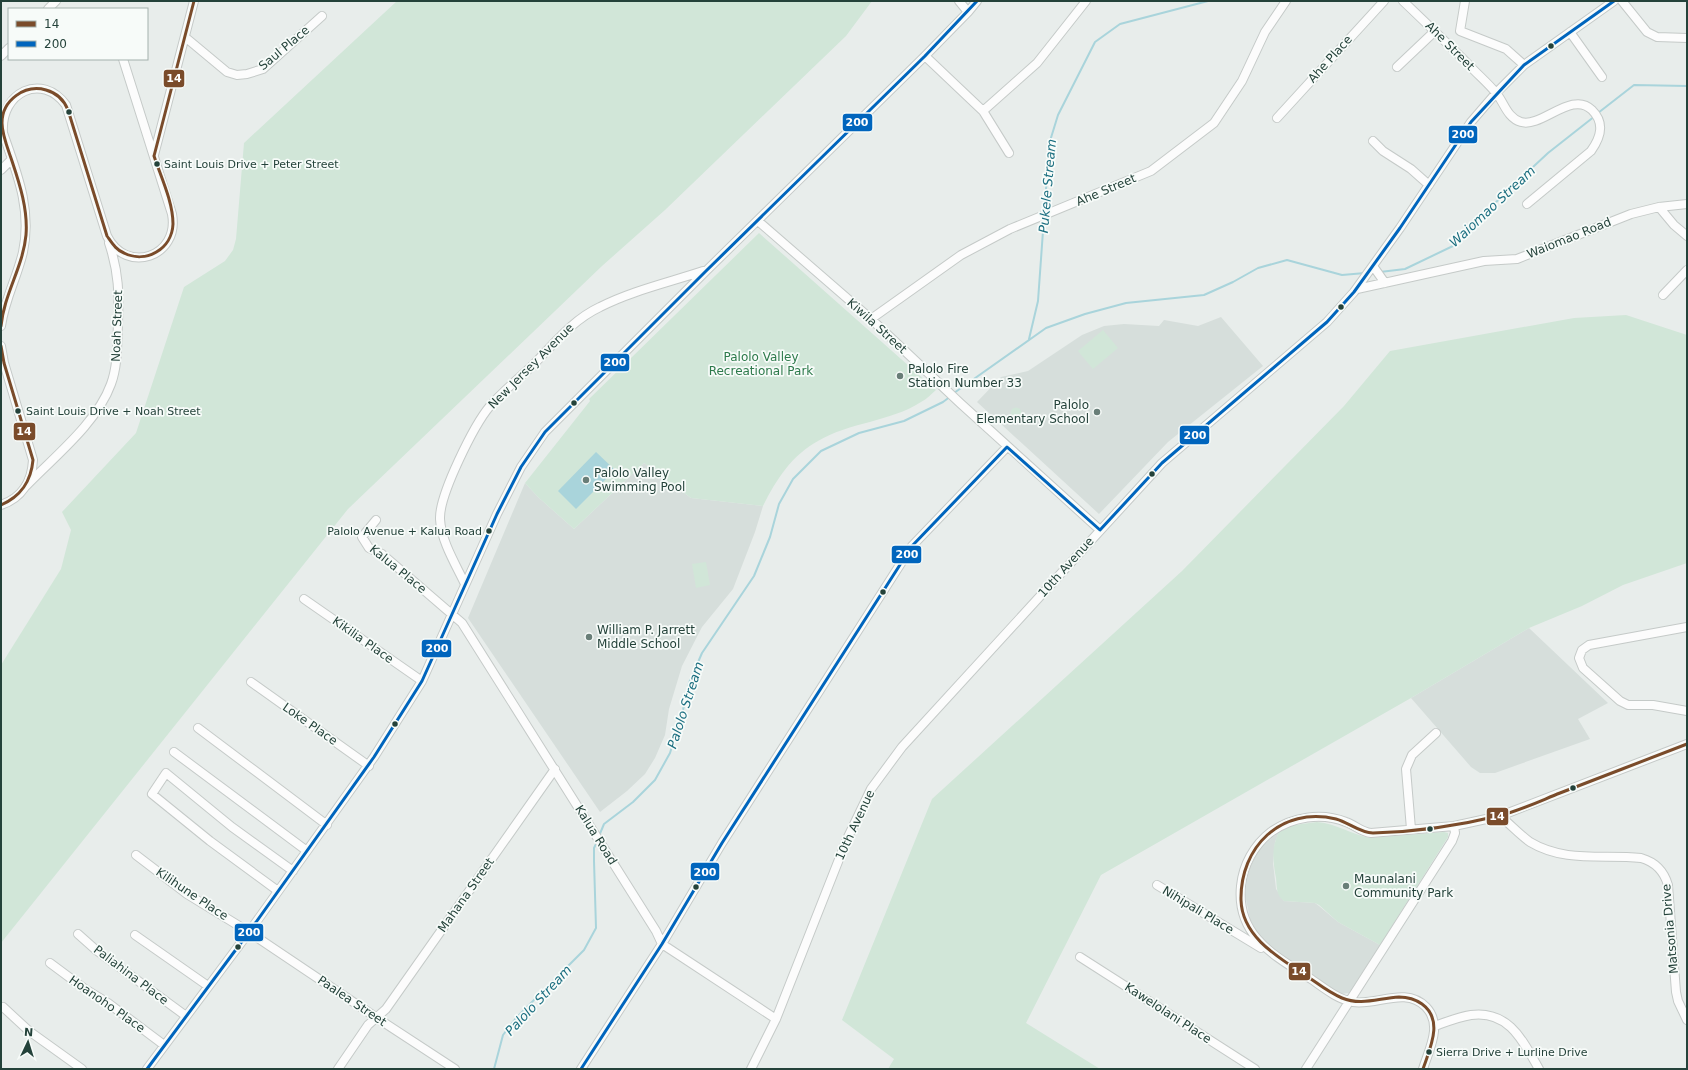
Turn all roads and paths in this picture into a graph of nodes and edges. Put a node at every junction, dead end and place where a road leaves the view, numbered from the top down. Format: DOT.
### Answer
graph roads {
  1 [pos="194,1"];
  2 [pos="959,1"];
  3 [pos="977,1"];
  4 [pos="1086,1"];
  5 [pos="1286,1"];
  6 [pos="1384,1"];
  7 [pos="1402,1"];
  8 [pos="1465,1"];
  9 [pos="1614,1"];
  10 [pos="1622,1"];
  11 [pos="968,12"];
  12 [pos="322,16"];
  13 [pos="1435,31"];
  14 [pos="1570,32"];
  15 [pos="185,37"];
  16 [pos="1687,38"];
  17 [pos="925,56"];
  18 [pos="123,60"];
  19 [pos="1524,65"];
  20 [pos="1397,67"];
  21 [pos="1602,77"];
  22 [pos="1496,93"];
  23 [pos="982,111"];
  24 [pos="1277,118"];
  25 [pos="1374,141"];
  26 [pos="1009,153"];
  27 [pos="154,156"];
  28 [pos="12,159"];
  29 [pos="1,170"];
  30 [pos="1429,185"];
  31 [pos="1527,204"];
  32 [pos="1687,204"];
  33 [pos="1659,207"];
  34 [pos="758,221"];
  35 [pos="105,232"];
  36 [pos="1687,236"];
  37 [pos="1373,266"];
  38 [pos="706,270"];
  39 [pos="1687,270"];
  40 [pos="1385,283"];
  41 [pos="1357,289"];
  42 [pos="1663,295"];
  43 [pos="871,319"];
  44 [pos="1,326"];
  45 [pos="1,346"];
  46 [pos="1007,447"];
  47 [pos="26,486"];
  48 [pos="1,506"];
  49 [pos="376,520"];
  50 [pos="1100,530"];
  51 [pos="465,584"];
  52 [pos="304,599"];
  53 [pos="452,613"];
  54 [pos="1687,627"];
  55 [pos="422,681"];
  56 [pos="250,682"];
  57 [pos="1687,711"];
  58 [pos="198,728"];
  59 [pos="1436,733"];
  60 [pos="1687,744"];
  61 [pos="174,752"];
  62 [pos="369,766"];
  63 [pos="555,769"];
  64 [pos="1500,816"];
  65 [pos="326,825"];
  66 [pos="1454,826"];
  67 [pos="1411,829"];
  68 [pos="307,851"];
  69 [pos="136,855"];
  70 [pos="293,870"];
  71 [pos="1157,885"];
  72 [pos="278,891"];
  73 [pos="249,932"];
  74 [pos="78,934"];
  75 [pos="135,935"];
  76 [pos="662,944"];
  77 [pos="1080,956"];
  78 [pos="1280,959"];
  79 [pos="50,963"];
  80 [pos="208,986"];
  81 [pos="1348,1001"];
  82 [pos="4,1008"];
  83 [pos="186,1016"];
  84 [pos="377,1018"];
  85 [pos="776,1019"];
  86 [pos="1687,1020"];
  87 [pos="1435,1026"];
  88 [pos="164,1045"];
  89 [pos="82,1069"];
  90 [pos="147,1069"];
  91 [pos="338,1069"];
  92 [pos="455,1069"];
  93 [pos="581,1069"];
  94 [pos="751,1069"];
  95 [pos="1255,1069"];
  96 [pos="1306,1069"];
  97 [pos="1423,1069"];
  98 [pos="1539,1069"];
  1 -- 15 [label="street"];
  2 -- 11 [label="street"];
  3 -- 11 [label="street"];
  4 -- 23 [label="street"];
  5 -- 43 [label="street, Ahe Street"];
  6 -- 24 [label="street, Ahe Place"];
  7 -- 13 [label="street, Ahe Street"];
  8 -- 19 [label="street"];
  9 -- 14 [label="street, 10th Avenue"];
  10 -- 16 [label="street"];
  11 -- 17 [label="street"];
  12 -- 15 [label="street, Saul Place"];
  13 -- 20 [label="street"];
  13 -- 22 [label="street, Ahe Street"];
  14 -- 19 [label="street, 10th Avenue"];
  14 -- 21 [label="street"];
  15 -- 27 [label="street"];
  17 -- 23 [label="street"];
  17 -- 34 [label="street"];
  18 -- 27 [label="street"];
  19 -- 22 [label="street, 10th Avenue"];
  22 -- 30 [label="street, 10th Avenue"];
  22 -- 31 [label="street, Ahe Street"];
  23 -- 26 [label="street"];
  25 -- 30 [label="street"];
  27 -- 35 [label="street"];
  28 -- 29 [label="street"];
  28 -- 35 [label="street"];
  28 -- 44 [label="street"];
  30 -- 37 [label="street, 10th Avenue"];
  32 -- 33 [label="street, Waiomao Road"];
  33 -- 36 [label="street"];
  33 -- 40 [label="street, Waiomao Road"];
  34 -- 38 [label="street"];
  34 -- 43 [label="street, Kiwila Street"];
  35 -- 47 [label="street, Noah Street"];
  37 -- 40 [label="street"];
  37 -- 41 [label="street, 10th Avenue"];
  38 -- 51 [label="street"];
  38 -- 51 [label="street, New Jersey Avenue"];
  39 -- 42 [label="street"];
  40 -- 41 [label="street, Waiomao Road"];
  41 -- 50 [label="street, 10th Avenue"];
  43 -- 46 [label="street, Kiwila Street"];
  45 -- 47 [label="street"];
  46 -- 50 [label="street, Kiwila Street"];
  46 -- 76 [label="street"];
  47 -- 48 [label="street, Noah Street"];
  49 -- 53 [label="street, Kalua Place"];
  50 -- 85 [label="street, 10th Avenue"];
  51 -- 53 [label="street"];
  52 -- 55 [label="street, Kikilia Place"];
  53 -- 55 [label="street"];
  53 -- 63 [label="street, Kalua Road"];
  54 -- 57 [label="street"];
  55 -- 62 [label="street"];
  56 -- 62 [label="street, Loke Place"];
  58 -- 65 [label="street"];
  59 -- 67 [label="street"];
  60 -- 64 [label="street"];
  61 -- 68 [label="street"];
  62 -- 65 [label="street"];
  63 -- 76 [label="street, Kalua Road"];
  63 -- 84 [label="street, Mahana Street"];
  64 -- 66 [label="street"];
  64 -- 86 [label="street, Matsonia Drive"];
  65 -- 68 [label="street"];
  66 -- 67 [label="street"];
  66 -- 81 [label="street"];
  67 -- 78 [label="street"];
  68 -- 70 [label="street"];
  69 -- 73 [label="street, Kilihune Place"];
  70 -- 72 [label="street"];
  70 -- 72 [label="street"];
  71 -- 78 [label="street, Nihipali Place"];
  72 -- 73 [label="street"];
  73 -- 80 [label="street"];
  73 -- 84 [label="street, Paalea Street"];
  74 -- 83 [label="street, Paliahina Place"];
  75 -- 80 [label="street"];
  76 -- 85 [label="street, Kalua Road"];
  76 -- 93 [label="street"];
  77 -- 95 [label="street, Kawelolani Place"];
  78 -- 81 [label="street"];
  79 -- 88 [label="street, Hoanoho Place"];
  80 -- 83 [label="street"];
  81 -- 87 [label="street"];
  81 -- 96 [label="street"];
  82 -- 89 [label="street"];
  83 -- 88 [label="street"];
  84 -- 91 [label="street, Mahana Street"];
  84 -- 92 [label="street, Paalea Street"];
  85 -- 94 [label="street, 10th Avenue"];
  87 -- 97 [label="street"];
  87 -- 98 [label="street"];
  88 -- 90 [label="street"];
}
